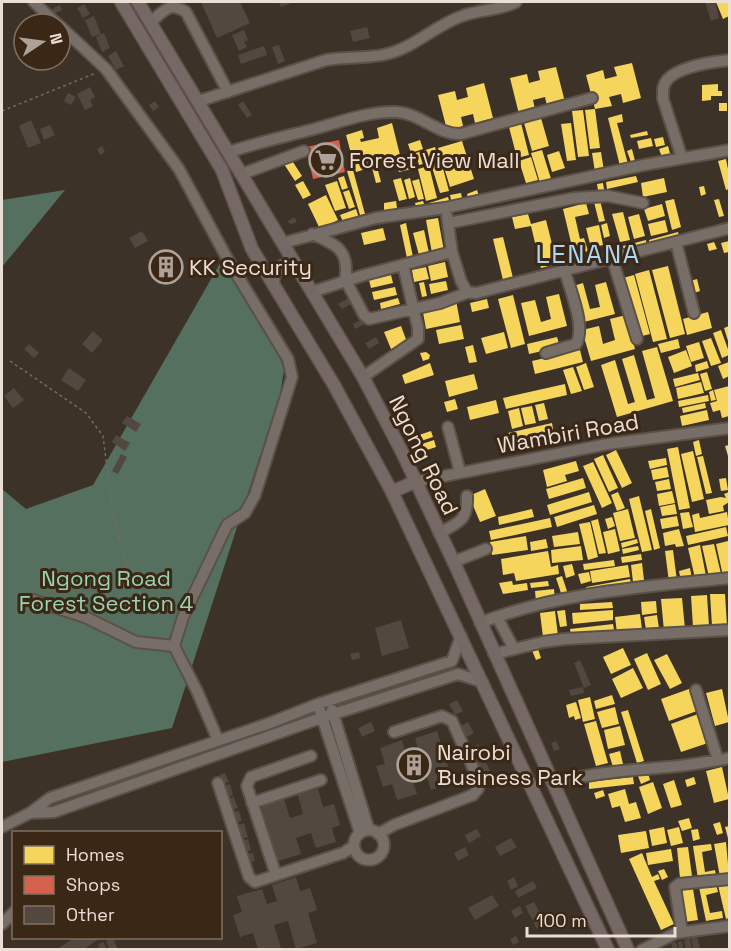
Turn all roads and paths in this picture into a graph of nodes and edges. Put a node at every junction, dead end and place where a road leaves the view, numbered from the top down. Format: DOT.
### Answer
graph roads {
  1 [pos="121,2"];
  2 [pos="138,2"];
  3 [pos="516,2"];
  4 [pos="151,22"];
  5 [pos="72,37"];
  6 [pos="729,60"];
  7 [pos="106,69"];
  8 [pos="228,92"];
  9 [pos="592,98"];
  10 [pos="199,101"];
  11 [pos="2,111"];
  12 [pos="729,150"];
  13 [pos="304,151"];
  14 [pos="229,152"];
  15 [pos="682,158"];
  16 [pos="242,174"];
  17 [pos="559,183"];
  18 [pos="643,203"];
  19 [pos="543,204"];
  20 [pos="445,208"];
  21 [pos="448,223"];
  22 [pos="729,228"];
  23 [pos="312,234"];
  24 [pos="676,242"];
  25 [pos="284,243"];
  26 [pos="452,252"];
  27 [pos="612,258"];
  28 [pos="403,265"];
  29 [pos="298,268"];
  30 [pos="565,271"];
  31 [pos="346,281"];
  32 [pos="273,282"];
  33 [pos="312,292"];
  34 [pos="469,292"];
  35 [pos="413,308"];
  36 [pos="694,313"];
  37 [pos="637,339"];
  38 [pos="546,353"];
  39 [pos="10,361"];
  40 [pos="363,377"];
  41 [pos="448,427"];
  42 [pos="729,428"];
  43 [pos="460,472"];
  44 [pos="414,482"];
  45 [pos="392,492"];
  46 [pos="467,496"];
  47 [pos="439,533"];
  48 [pos="486,549"];
  49 [pos="453,562"];
  50 [pos="729,578"];
  51 [pos="33,600"];
  52 [pos="497,617"];
  53 [pos="480,623"];
  54 [pos="729,630"];
  55 [pos="461,636"];
  56 [pos="174,646"];
  57 [pos="514,648"];
  58 [pos="494,654"];
  59 [pos="480,681"];
  60 [pos="696,690"];
  61 [pos="329,701"];
  62 [pos="318,705"];
  63 [pos="333,715"];
  64 [pos="321,718"];
  65 [pos="394,732"];
  66 [pos="218,740"];
  67 [pos="311,756"];
  68 [pos="729,758"];
  69 [pos="718,760"];
  70 [pos="321,780"];
  71 [pos="218,783"];
  72 [pos="554,784"];
  73 [pos="252,803"];
  74 [pos="30,813"];
  75 [pos="2,827"];
  76 [pos="369,832"];
  77 [pos="354,846"];
  78 [pos="276,875"];
  79 [pos="729,879"];
  80 [pos="729,926"];
  81 [pos="682,932"];
  82 [pos="608,950"];
  83 [pos="628,950"];
  84 [pos="642,950"];
  1 -- 32 [label="main road, Ngong Road"];
  2 -- 10 [label="main road, Ngong Road"];
  3 -- 8 [label="street"];
  4 -- 8 [label="street"];
  5 -- 7 [label="street"];
  6 -- 15 [label="street"];
  7 -- 11 [label="path"];
  7 -- 56 [label="street"];
  8 -- 10 [label="street"];
  9 -- 14 [label="street"];
  10 -- 14 [label="main road, Ngong Road"];
  12 -- 15 [label="street"];
  13 -- 16 [label="street"];
  14 -- 16 [label="main road, Ngong Road"];
  15 -- 17 [label="street"];
  16 -- 25 [label="main road, Ngong Road"];
  17 -- 19 [label="street"];
  17 -- 20 [label="street"];
  18 -- 19 [label="street"];
  19 -- 21 [label="street"];
  20 -- 21 [label="street"];
  20 -- 23 [label="street"];
  21 -- 26 [label="street"];
  22 -- 24 [label="street"];
  23 -- 25 [label="street"];
  23 -- 31 [label="street"];
  24 -- 27 [label="street"];
  24 -- 36 [label="street"];
  25 -- 29 [label="main road, Ngong Road"];
  26 -- 28 [label="street"];
  26 -- 34 [label="street"];
  27 -- 30 [label="street"];
  27 -- 37 [label="street"];
  28 -- 31 [label="street"];
  28 -- 35 [label="street"];
  29 -- 32 [label="main road"];
  29 -- 33 [label="main road, Ngong Road"];
  30 -- 34 [label="street"];
  30 -- 38 [label="street"];
  31 -- 33 [label="street"];
  31 -- 35 [label="street"];
  32 -- 45 [label="main road, Ngong Road"];
  33 -- 40 [label="main road, Ngong Road"];
  34 -- 35 [label="street"];
  35 -- 40 [label="street"];
  39 -- 56 [label="path"];
  40 -- 44 [label="main road, Ngong Road"];
  41 -- 43 [label="street"];
  42 -- 43 [label="street, Wambiri Road"];
  43 -- 44 [label="street, Wambiri Road"];
  44 -- 45 [label="main road"];
  44 -- 47 [label="main road, Ngong Road"];
  45 -- 55 [label="main road, Ngong Road"];
  46 -- 47 [label="street"];
  47 -- 49 [label="main road, Ngong Road"];
  48 -- 49 [label="street"];
  49 -- 53 [label="main road, Ngong Road"];
  50 -- 52 [label="street"];
  51 -- 56 [label="street"];
  52 -- 53 [label="street"];
  52 -- 57 [label="street"];
  53 -- 58 [label="main road, Ngong Road"];
  54 -- 57 [label="street"];
  55 -- 59 [label="main road, Ngong Road"];
  55 -- 61 [label="street"];
  56 -- 66 [label="street"];
  57 -- 58 [label="street"];
  58 -- 72 [label="main road, Ngong Road"];
  59 -- 63 [label="street"];
  59 -- 82 [label="main road, Ngong Road"];
  60 -- 69 [label="street"];
  61 -- 62 [label="street"];
  61 -- 63 [label="street"];
  62 -- 64 [label="street"];
  62 -- 66 [label="street"];
  63 -- 64 [label="street"];
  63 -- 76 [label="street"];
  64 -- 74 [label="street"];
  64 -- 76 [label="street"];
  65 -- 76 [label="street"];
  66 -- 74 [label="street"];
  67 -- 73 [label="street"];
  68 -- 69 [label="street"];
  69 -- 72 [label="street"];
  70 -- 73 [label="street"];
  71 -- 78 [label="street"];
  72 -- 83 [label="main road, Ngong Road"];
  73 -- 78 [label="street"];
  74 -- 75 [label="street"];
  76 -- 77 [label="street"];
  76 -- 77 [label="street"];
  77 -- 78 [label="street"];
  79 -- 81 [label="street"];
  80 -- 81 [label="street"];
  81 -- 84 [label="street"];
}
